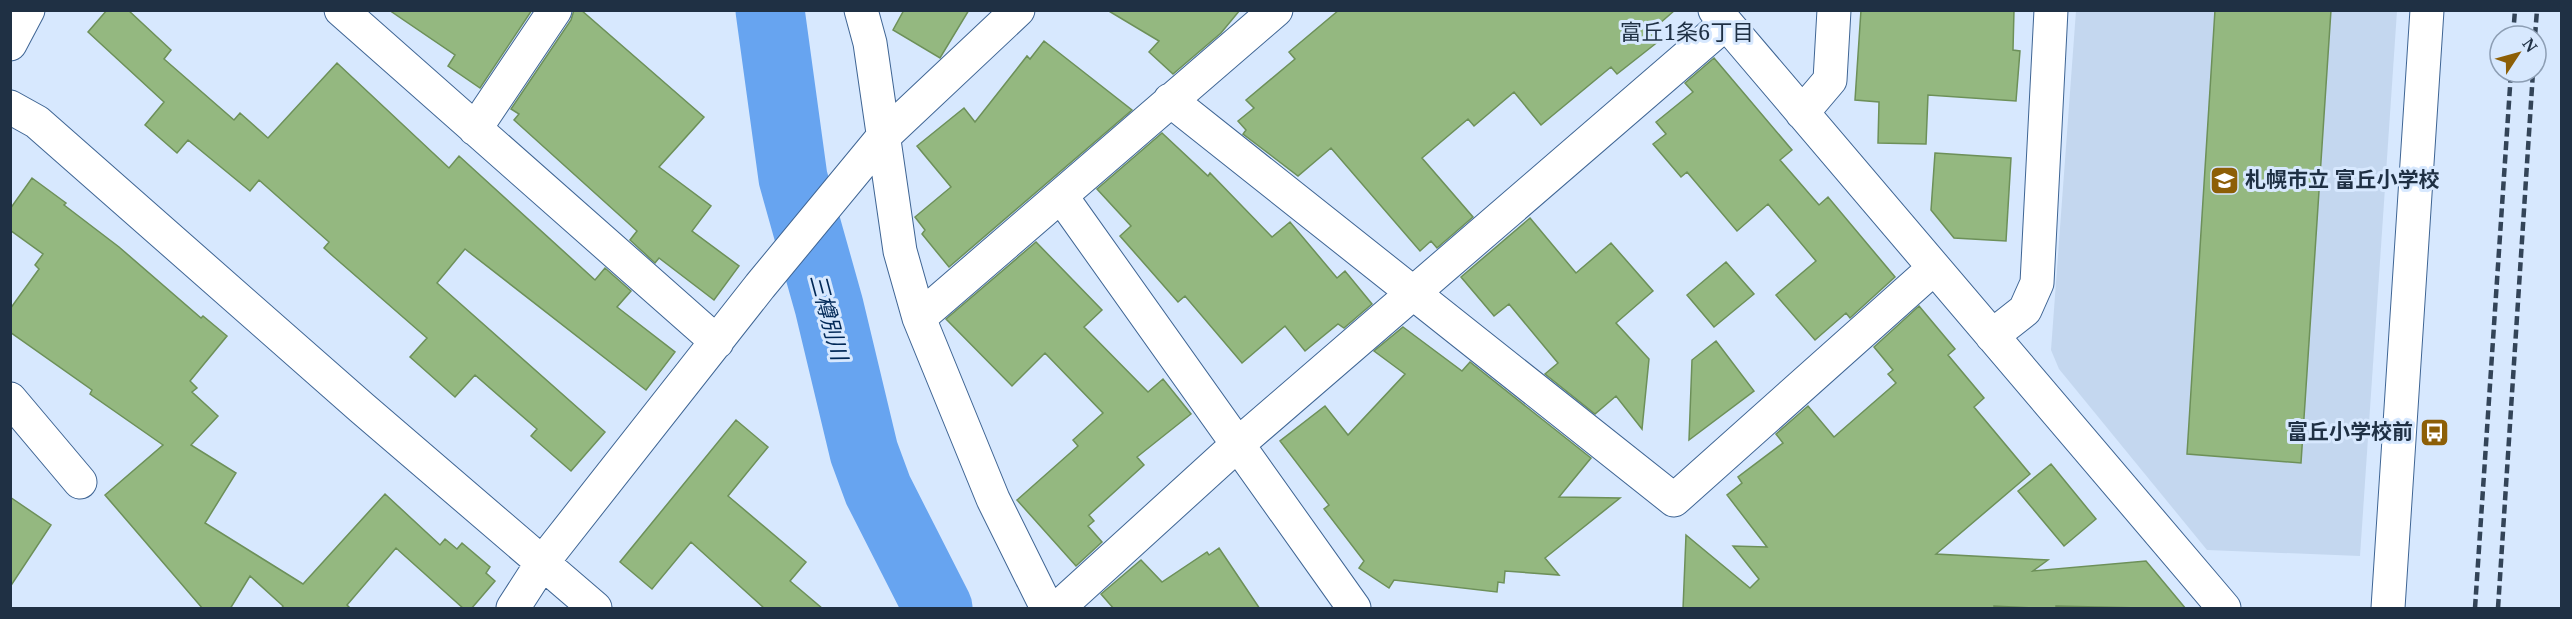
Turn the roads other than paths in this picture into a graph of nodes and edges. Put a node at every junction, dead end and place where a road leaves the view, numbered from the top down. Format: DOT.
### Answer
graph roads {
  1 [pos="28,10"];
  2 [pos="555,10"];
  3 [pos="861,10"];
  4 [pos="1018,10"];
  5 [pos="1276,10"];
  6 [pos="1834,10"];
  7 [pos="2051,10"];
  8 [pos="2427,10"];
  9 [pos="354,15"];
  10 [pos="1721,17"];
  11 [pos="10,44"];
  12 [pos="1170,100"];
  13 [pos="10,107"];
  14 [pos="1802,113"];
  15 [pos="475,129"];
  16 [pos="883,137"];
  17 [pos="1060,196"];
  18 [pos="1934,268"];
  19 [pos="1412,292"];
  20 [pos="919,318"];
  21 [pos="1992,336"];
  22 [pos="717,342"];
  23 [pos="10,399"];
  24 [pos="1238,445"];
  25 [pos="80,482"];
  26 [pos="542,563"];
  27 [pos="513,609"];
  28 [pos="595,609"];
  29 [pos="1047,609"];
  30 [pos="1058,609"];
  31 [pos="1354,609"];
  32 [pos="2224,609"];
  33 [pos="2388,609"];
  1 -- 11 [label="street"];
  2 -- 15 [label="street"];
  3 -- 16 [label="street"];
  4 -- 16 [label="street"];
  5 -- 12 [label="street"];
  6 -- 14 [label="street"];
  7 -- 21 [label="street"];
  8 -- 33 [label="street"];
  9 -- 15 [label="street"];
  10 -- 14 [label="street"];
  10 -- 19 [label="street"];
  12 -- 17 [label="street"];
  12 -- 19 [label="street"];
  13 -- 26 [label="street"];
  14 -- 18 [label="street"];
  15 -- 22 [label="street"];
  16 -- 20 [label="street"];
  16 -- 22 [label="street"];
  17 -- 20 [label="street"];
  17 -- 24 [label="street"];
  18 -- 19 [label="street"];
  18 -- 21 [label="street"];
  19 -- 24 [label="street"];
  20 -- 29 [label="street"];
  21 -- 32 [label="street"];
  22 -- 26 [label="street"];
  23 -- 25 [label="street"];
  24 -- 30 [label="street"];
  24 -- 31 [label="street"];
  26 -- 27 [label="street"];
  26 -- 28 [label="street"];
}
